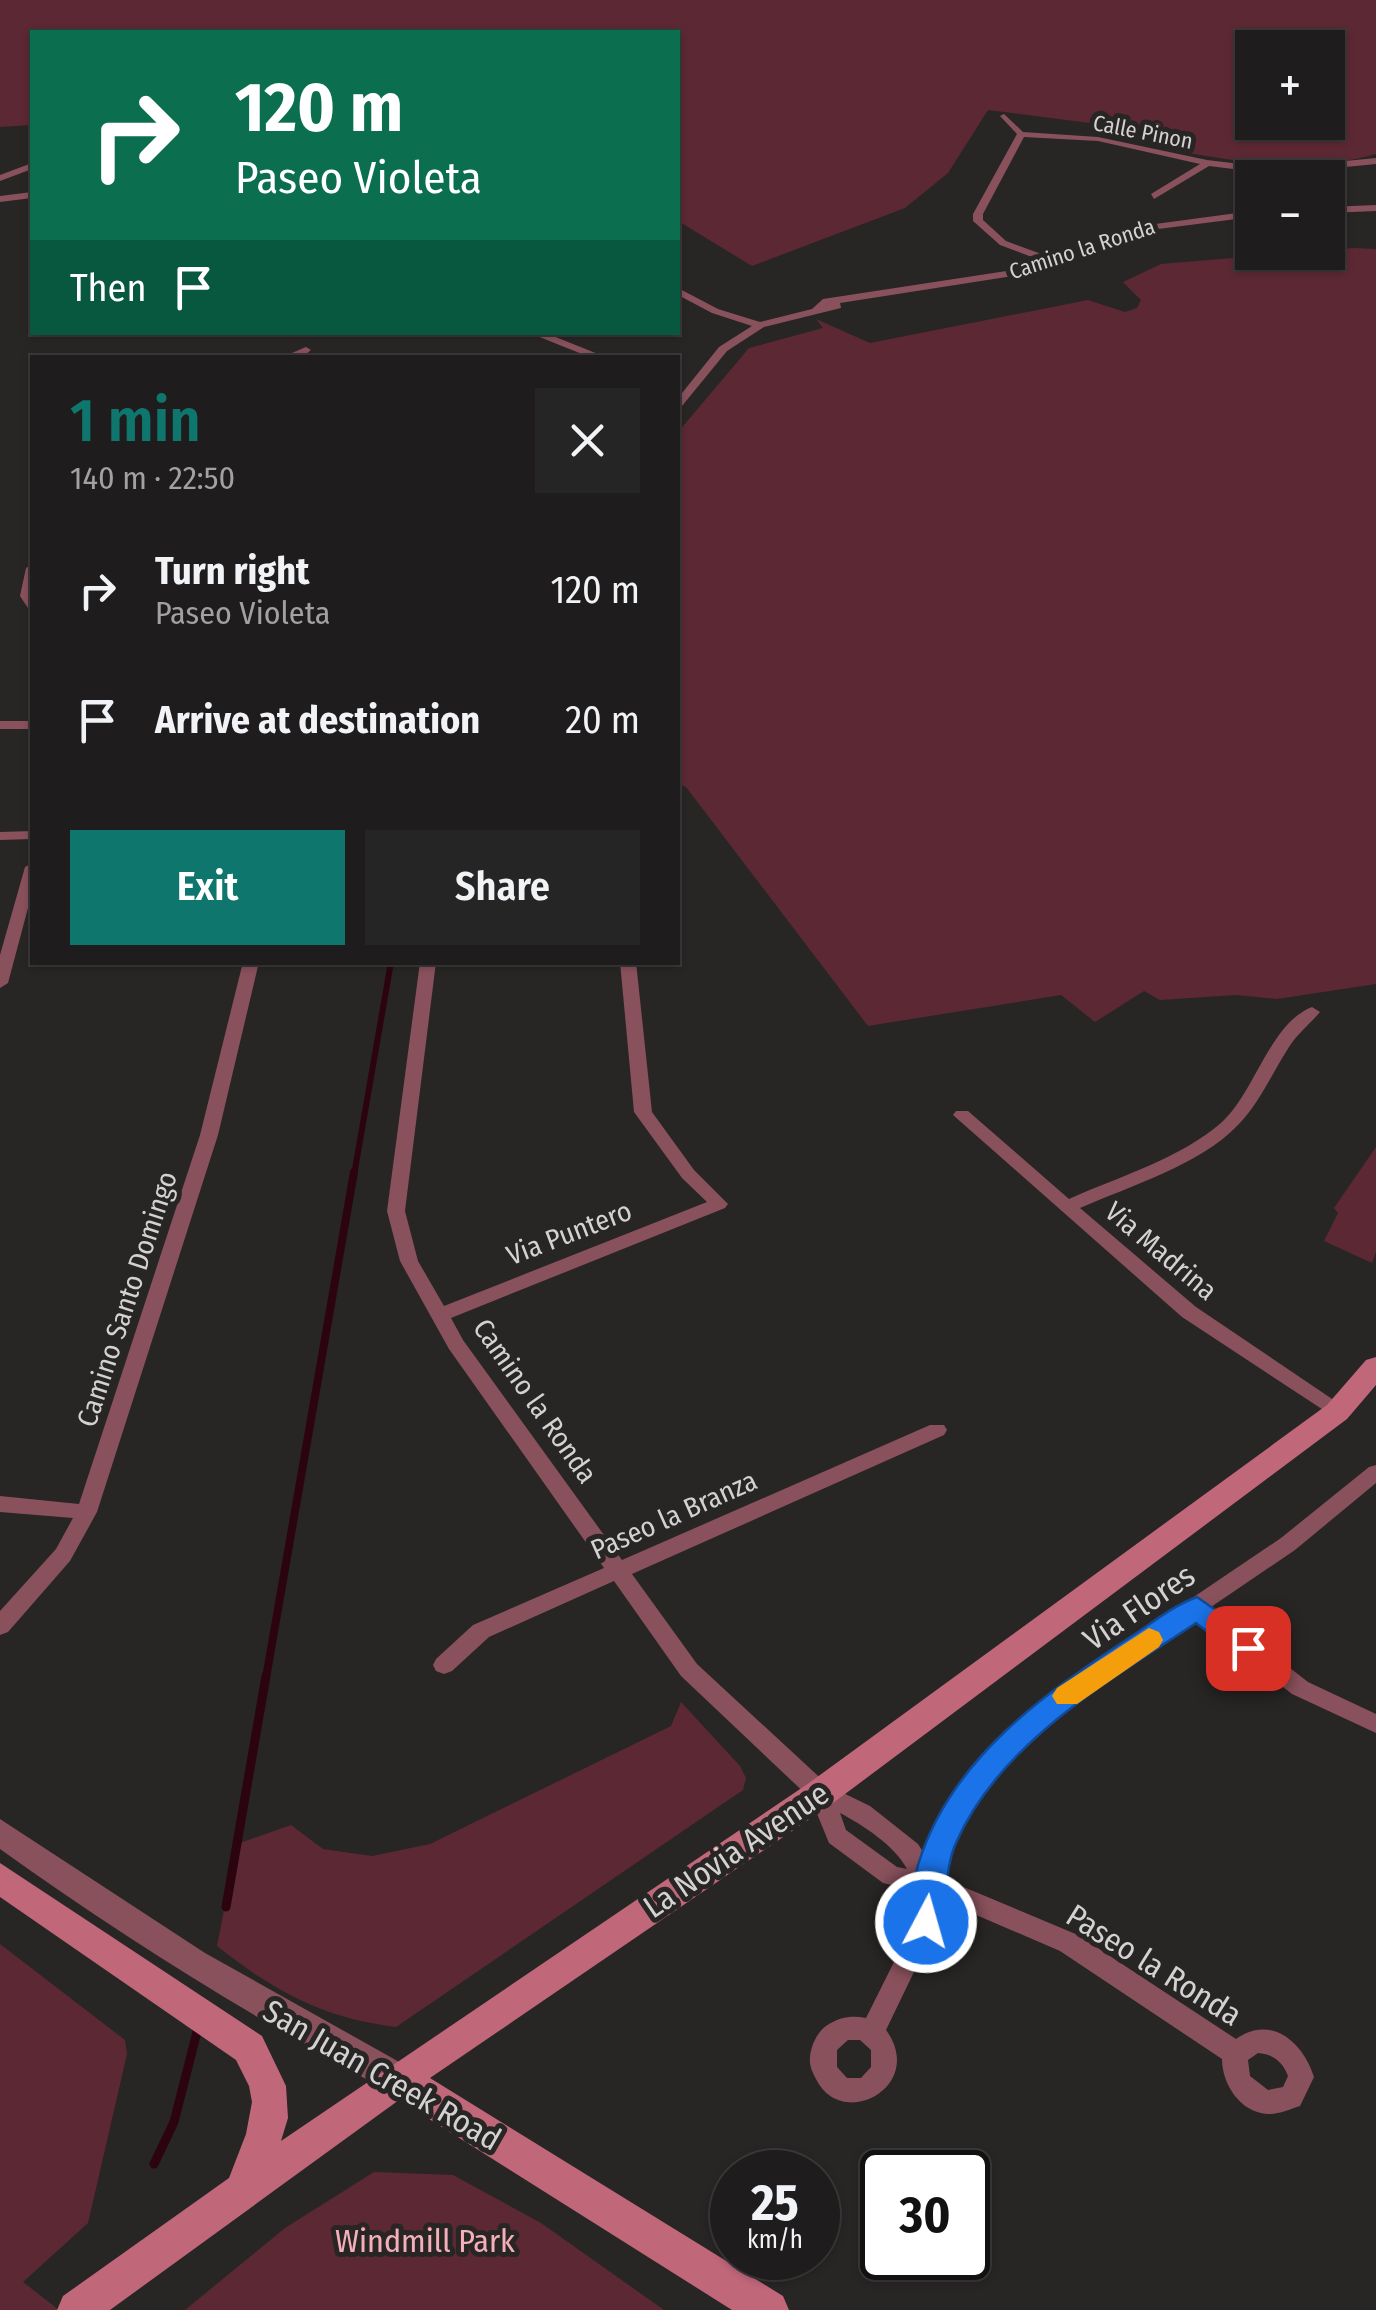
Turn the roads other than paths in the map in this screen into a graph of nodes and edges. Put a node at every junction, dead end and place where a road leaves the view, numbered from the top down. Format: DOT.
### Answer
graph roads {
  1 [pos="1004,116"];
  2 [pos="1021,134"];
  3 [pos="1376,161"];
  4 [pos="1208,163"];
  5 [pos="30,167"];
  6 [pos="0,178"];
  7 [pos="30,194"];
  8 [pos="1154,196"];
  9 [pos="0,198"];
  10 [pos="1376,208"];
  11 [pos="1345,209"];
  12 [pos="1235,216"];
  13 [pos="1055,262"];
  14 [pos="680,292"];
  15 [pos="760,325"];
  16 [pos="540,335"];
  17 [pos="306,350"];
  18 [pos="293,355"];
  19 [pos="595,355"];
  20 [pos="680,378"];
  21 [pos="695,381"];
  22 [pos="680,401"];
  23 [pos="30,577"];
  24 [pos="30,602"];
  25 [pos="30,725"];
  26 [pos="0,726"];
  27 [pos="30,835"];
  28 [pos="0,836"];
  29 [pos="30,875"];
  30 [pos="251,965"];
  31 [pos="428,965"];
  32 [pos="628,965"];
  33 [pos="0,983"];
  34 [pos="1312,1012"];
  35 [pos="962,1115"];
  36 [pos="1066,1207"];
  37 [pos="438,1315"];
  38 [pos="1376,1367"];
  39 [pos="1337,1412"];
  40 [pos="936,1430"];
  41 [pos="1376,1472"];
  42 [pos="0,1504"];
  43 [pos="87,1512"];
  44 [pos="618,1569"];
  45 [pos="1197,1608"];
  46 [pos="0,1626"];
  47 [pos="444,1665"];
  48 [pos="1376,1724"];
  49 [pos="821,1793"];
  50 [pos="0,1832"];
  51 [pos="0,1878"];
  52 [pos="928,1883"];
  53 [pos="871,2034"];
  54 [pos="1236,2054"];
  55 [pos="398,2079"];
  56 [pos="243,2190"];
  57 [pos="77,2310"];
  58 [pos="768,2310"];
  1 -- 2 [label="street"];
  2 -- 4 [label="street, Calle Pinon"];
  2 -- 13 [label="street"];
  3 -- 4 [label="street, Calle Pinon"];
  4 -- 8 [label="street"];
  5 -- 6 [label="street"];
  7 -- 9 [label="street"];
  10 -- 11 [label="street"];
  12 -- 13 [label="street, Camino la Ronda"];
  13 -- 15 [label="street, Camino la Ronda"];
  14 -- 15 [label="street"];
  15 -- 21 [label="street, Camino la Ronda"];
  16 -- 19 [label="street"];
  17 -- 18 [label="street"];
  20 -- 21 [label="street"];
  21 -- 22 [label="street, Camino la Ronda"];
  23 -- 24 [label="street"];
  25 -- 26 [label="street"];
  27 -- 28 [label="street"];
  29 -- 33 [label="street"];
  30 -- 43 [label="street, Camino Santo Domingo"];
  31 -- 37 [label="street, Camino la Ronda"];
  32 -- 37 [label="street, Via Puntero"];
  34 -- 36 [label="street"];
  35 -- 36 [label="street, Via Madrina"];
  36 -- 39 [label="street, Via Madrina"];
  37 -- 44 [label="street, Camino la Ronda"];
  38 -- 39 [label="main road, La Novia Avenue"];
  39 -- 49 [label="main road, La Novia Avenue"];
  40 -- 44 [label="street, Paseo la Branza"];
  41 -- 45 [label="street, Via Flores"];
  42 -- 43 [label="street"];
  43 -- 46 [label="street, Camino Santo Domingo"];
  44 -- 47 [label="street, Paseo la Branza"];
  44 -- 49 [label="street, Camino la Ronda"];
  45 -- 48 [label="street"];
  45 -- 52 [label="street, Via Flores"];
  49 -- 52 [label="street, Camino la Ronda"];
  49 -- 55 [label="main road, La Novia Avenue"];
  50 -- 55 [label="street, San Juan Creek Road"];
  51 -- 56 [label="main road"];
  52 -- 53 [label="street, Via Flores"];
  52 -- 54 [label="street, Paseo la Ronda"];
  55 -- 56 [label="main road, La Novia Avenue"];
  55 -- 58 [label="main road, San Juan Creek Road"];
  56 -- 57 [label="main road, La Novia Avenue"];
}
